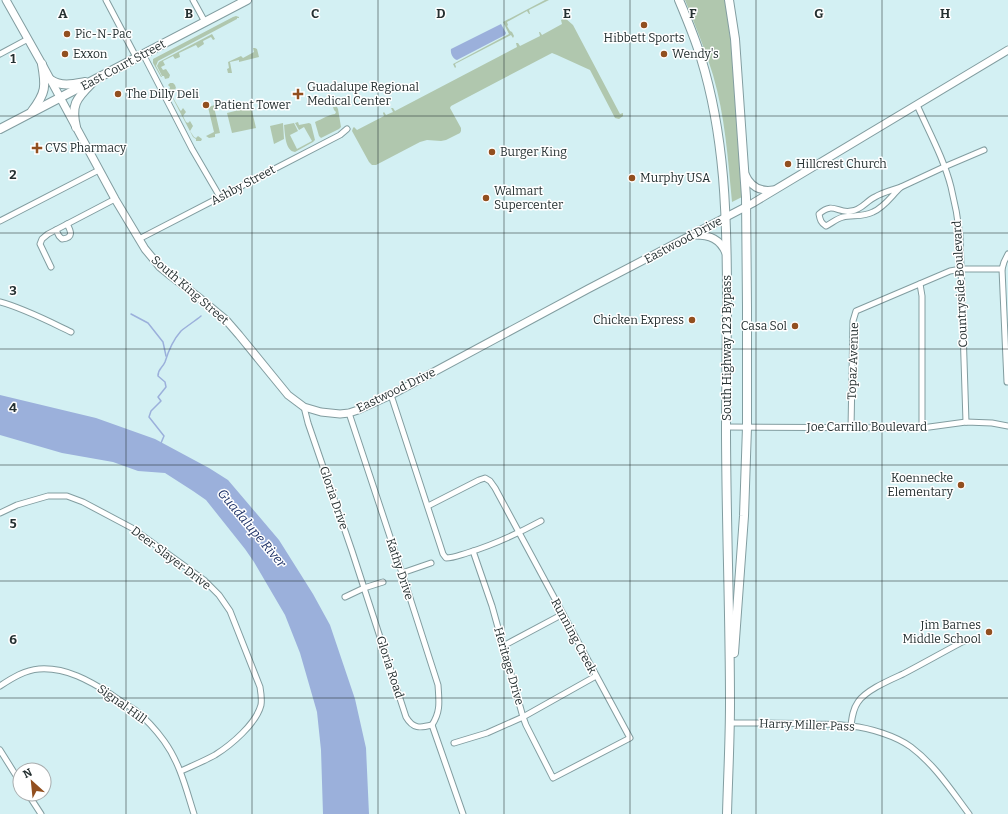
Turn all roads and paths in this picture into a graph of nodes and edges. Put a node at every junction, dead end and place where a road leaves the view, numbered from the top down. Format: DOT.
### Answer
graph roads {
  1 [pos="6,0"];
  2 [pos="106,0"];
  3 [pos="193,0"];
  4 [pos="247,0"];
  5 [pos="679,0"];
  6 [pos="729,0"];
  7 [pos="205,22"];
  8 [pos="28,39"];
  9 [pos="1008,50"];
  10 [pos="0,54"];
  11 [pos="140,56"];
  12 [pos="42,64"];
  13 [pos="51,80"];
  14 [pos="94,80"];
  15 [pos="60,98"];
  16 [pos="917,105"];
  17 [pos="30,114"];
  18 [pos="76,127"];
  19 [pos="347,129"];
  20 [pos="0,130"];
  21 [pos="984,150"];
  22 [pos="944,167"];
  23 [pos="99,170"];
  24 [pos="744,172"];
  25 [pos="901,187"];
  26 [pos="777,189"];
  27 [pos="220,197"];
  28 [pos="115,199"];
  29 [pos="746,207"];
  30 [pos="851,214"];
  31 [pos="726,217"];
  32 [pos="0,222"];
  33 [pos="67,224"];
  34 [pos="56,230"];
  35 [pos="693,234"];
  36 [pos="138,239"];
  37 [pos="1008,254"];
  38 [pos="727,255"];
  39 [pos="51,267"];
  40 [pos="961,269"];
  41 [pos="1002,269"];
  42 [pos="920,284"];
  43 [pos="0,302"];
  44 [pos="1007,322"];
  45 [pos="71,332"];
  46 [pos="1007,382"];
  47 [pos="391,395"];
  48 [pos="304,408"];
  49 [pos="349,413"];
  50 [pos="966,422"];
  51 [pos="1008,426"];
  52 [pos="726,427"];
  53 [pos="747,427"];
  54 [pos="851,428"];
  55 [pos="922,428"];
  56 [pos="428,506"];
  57 [pos="0,512"];
  58 [pos="540,521"];
  59 [pos="518,533"];
  60 [pos="473,551"];
  61 [pos="431,563"];
  62 [pos="402,573"];
  63 [pos="383,582"];
  64 [pos="364,588"];
  65 [pos="345,597"];
  66 [pos="563,614"];
  67 [pos="966,640"];
  68 [pos="503,646"];
  69 [pos="596,676"];
  70 [pos="0,686"];
  71 [pos="730,704"];
  72 [pos="523,717"];
  73 [pos="729,723"];
  74 [pos="432,725"];
  75 [pos="851,726"];
  76 [pos="454,743"];
  77 [pos="0,750"];
  78 [pos="12,769"];
  79 [pos="181,771"];
  80 [pos="553,778"];
  81 [pos="33,802"];
  82 [pos="41,814"];
  83 [pos="194,814"];
  84 [pos="463,814"];
  85 [pos="727,814"];
  86 [pos="969,814"];
  1 -- 8 [label="main road, South King Street"];
  2 -- 11 [label="street"];
  3 -- 7 [label="street"];
  4 -- 7 [label="main road, East Court Street"];
  5 -- 31 [label="main road, South Highway 123 Bypass"];
  6 -- 24 [label="main road, South Highway 123 Bypass"];
  7 -- 11 [label="main road, East Court Street"];
  8 -- 10 [label="street"];
  8 -- 12 [label="main road, South King Street"];
  9 -- 16 [label="main road, Eastwood Drive"];
  11 -- 14 [label="main road, East Court Street"];
  11 -- 27 [label="street"];
  12 -- 13 [label="main road, South King Street"];
  12 -- 17 [label="main road"];
  13 -- 14 [label="main road"];
  13 -- 15 [label="main road, South King Street"];
  14 -- 15 [label="main road, East Court Street"];
  14 -- 18 [label="main road"];
  15 -- 17 [label="main road, East Court Street"];
  15 -- 18 [label="main road, South King Street"];
  16 -- 22 [label="street, Countryside Boulevard"];
  16 -- 26 [label="main road, Eastwood Drive"];
  17 -- 20 [label="main road, East Court Street"];
  18 -- 23 [label="main road, South King Street"];
  19 -- 27 [label="street, Ashby Street"];
  21 -- 22 [label="street"];
  22 -- 25 [label="street"];
  22 -- 40 [label="street, Countryside Boulevard"];
  23 -- 28 [label="main road, South King Street"];
  23 -- 32 [label="street"];
  24 -- 26 [label="main road"];
  24 -- 29 [label="main road, South Highway 123 Bypass"];
  25 -- 30 [label="street"];
  25 -- 30 [label="street"];
  26 -- 29 [label="main road, Eastwood Drive"];
  27 -- 36 [label="street, Ashby Street"];
  28 -- 33 [label="street"];
  28 -- 36 [label="main road, South King Street"];
  29 -- 31 [label="main road, Eastwood Drive"];
  29 -- 53 [label="main road, South Highway 123 Bypass"];
  30 -- 30 [label="street"];
  31 -- 35 [label="main road, Eastwood Drive"];
  31 -- 38 [label="main road, South Highway 123 Bypass"];
  33 -- 34 [label="street"];
  33 -- 34 [label="street"];
  34 -- 39 [label="street"];
  35 -- 38 [label="main road"];
  35 -- 47 [label="main road, Eastwood Drive"];
  36 -- 48 [label="main road, South King Street"];
  37 -- 41 [label="street"];
  38 -- 52 [label="main road, South Highway 123 Bypass"];
  40 -- 41 [label="street, Topaz Avenue"];
  40 -- 42 [label="street, Topaz Avenue"];
  40 -- 50 [label="street, Countryside Boulevard"];
  41 -- 44 [label="street"];
  42 -- 54 [label="street, Topaz Avenue"];
  42 -- 55 [label="street"];
  43 -- 45 [label="street"];
  44 -- 46 [label="street"];
  47 -- 49 [label="main road, Eastwood Drive"];
  47 -- 56 [label="street"];
  48 -- 49 [label="main road, South King Street"];
  48 -- 64 [label="street, Gloria Drive"];
  49 -- 62 [label="street, Kathy Drive"];
  50 -- 51 [label="street, Joe Carrillo Boulevard"];
  50 -- 55 [label="street, Joe Carrillo Boulevard"];
  52 -- 53 [label="street, Joe Carrillo Boulevard"];
  52 -- 71 [label="main road, South Highway 123 Bypass"];
  53 -- 54 [label="street, Joe Carrillo Boulevard"];
  53 -- 71 [label="main road, South Highway 123 Bypass"];
  54 -- 55 [label="street, Joe Carrillo Boulevard"];
  56 -- 59 [label="street, Running Creek"];
  56 -- 60 [label="street"];
  57 -- 79 [label="street, Deer Slayer Drive"];
  58 -- 59 [label="street"];
  59 -- 60 [label="street"];
  59 -- 66 [label="street, Running Creek"];
  60 -- 68 [label="street, Heritage Drive"];
  61 -- 62 [label="street"];
  62 -- 74 [label="street, Kathy Drive"];
  63 -- 64 [label="street"];
  64 -- 65 [label="street"];
  64 -- 74 [label="street, Gloria Road"];
  66 -- 68 [label="street"];
  66 -- 69 [label="street, Running Creek"];
  67 -- 75 [label="street"];
  68 -- 72 [label="street, Heritage Drive"];
  69 -- 72 [label="street"];
  69 -- 80 [label="street, Running Creek"];
  70 -- 79 [label="street, Signal Hill"];
  71 -- 73 [label="main road, South Highway 123 Bypass"];
  72 -- 76 [label="street"];
  72 -- 80 [label="street, Heritage Drive"];
  73 -- 75 [label="street, Harry Miller Pass"];
  73 -- 85 [label="main road, South Highway 123 Bypass"];
  74 -- 84 [label="street"];
  75 -- 86 [label="street, Harry Miller Pass"];
  77 -- 78 [label="street"];
  79 -- 83 [label="street, Signal Hill"];
  81 -- 82 [label="street"];
}
